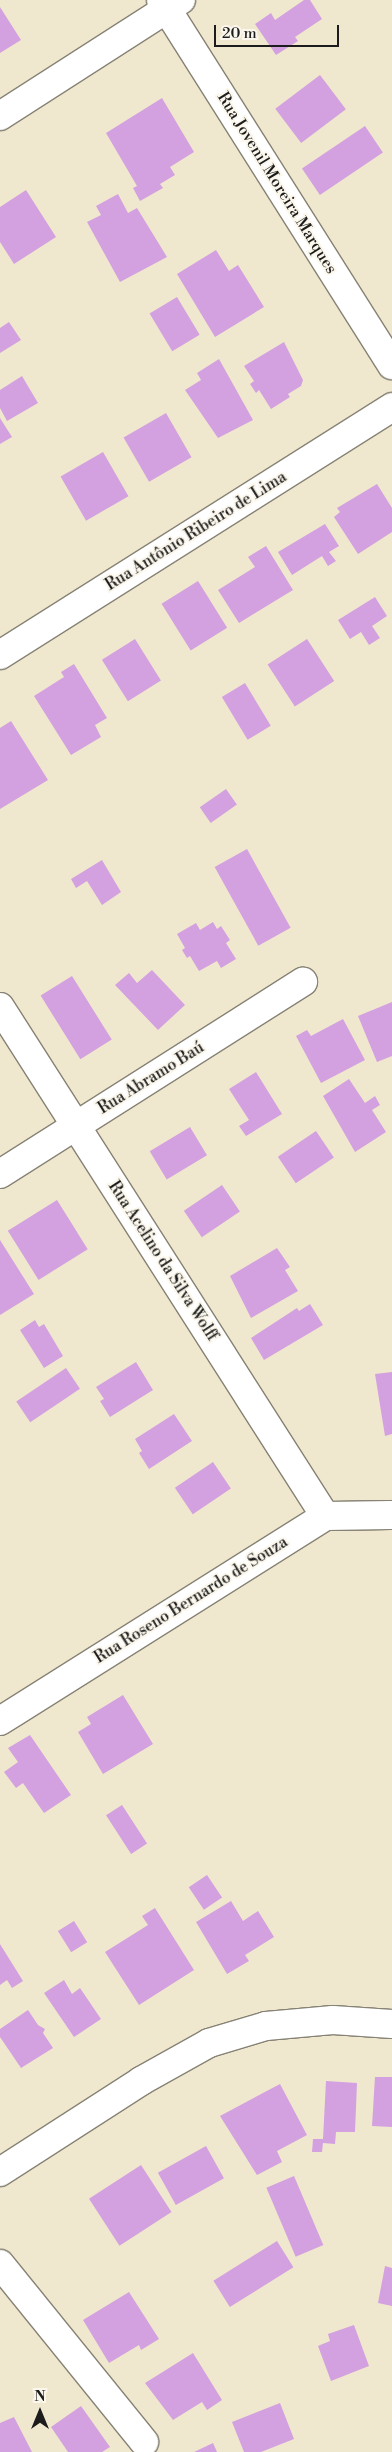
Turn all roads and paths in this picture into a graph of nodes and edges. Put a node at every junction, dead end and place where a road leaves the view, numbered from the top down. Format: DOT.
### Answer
graph roads {
  1 [pos="170,3"];
  2 [pos="0,116"];
  3 [pos="392,365"];
  4 [pos="392,407"];
  5 [pos="0,655"];
  6 [pos="303,982"];
  7 [pos="0,1007"];
  8 [pos="76,1126"];
  9 [pos="0,1174"];
  10 [pos="392,1515"];
  11 [pos="325,1516"];
  12 [pos="0,1721"];
  13 [pos="392,2024"];
  14 [pos="0,2172"];
  15 [pos="0,2264"];
  16 [pos="144,2442"];
  1 -- 2 [label="street"];
  1 -- 3 [label="street, Rua Jovenil Moreira Marques"];
  4 -- 5 [label="street, Rua Antônio Ribeiro de Lima"];
  6 -- 8 [label="street, Rua Abramo Baú"];
  7 -- 8 [label="street, Rua Acelino da Silva Wolff"];
  8 -- 9 [label="street, Rua Abramo Baú"];
  8 -- 11 [label="street, Rua Acelino da Silva Wolff"];
  10 -- 11 [label="street"];
  11 -- 12 [label="street, Rua Roseno Bernardo de Souza"];
  13 -- 14 [label="street"];
  15 -- 16 [label="street"];
}
